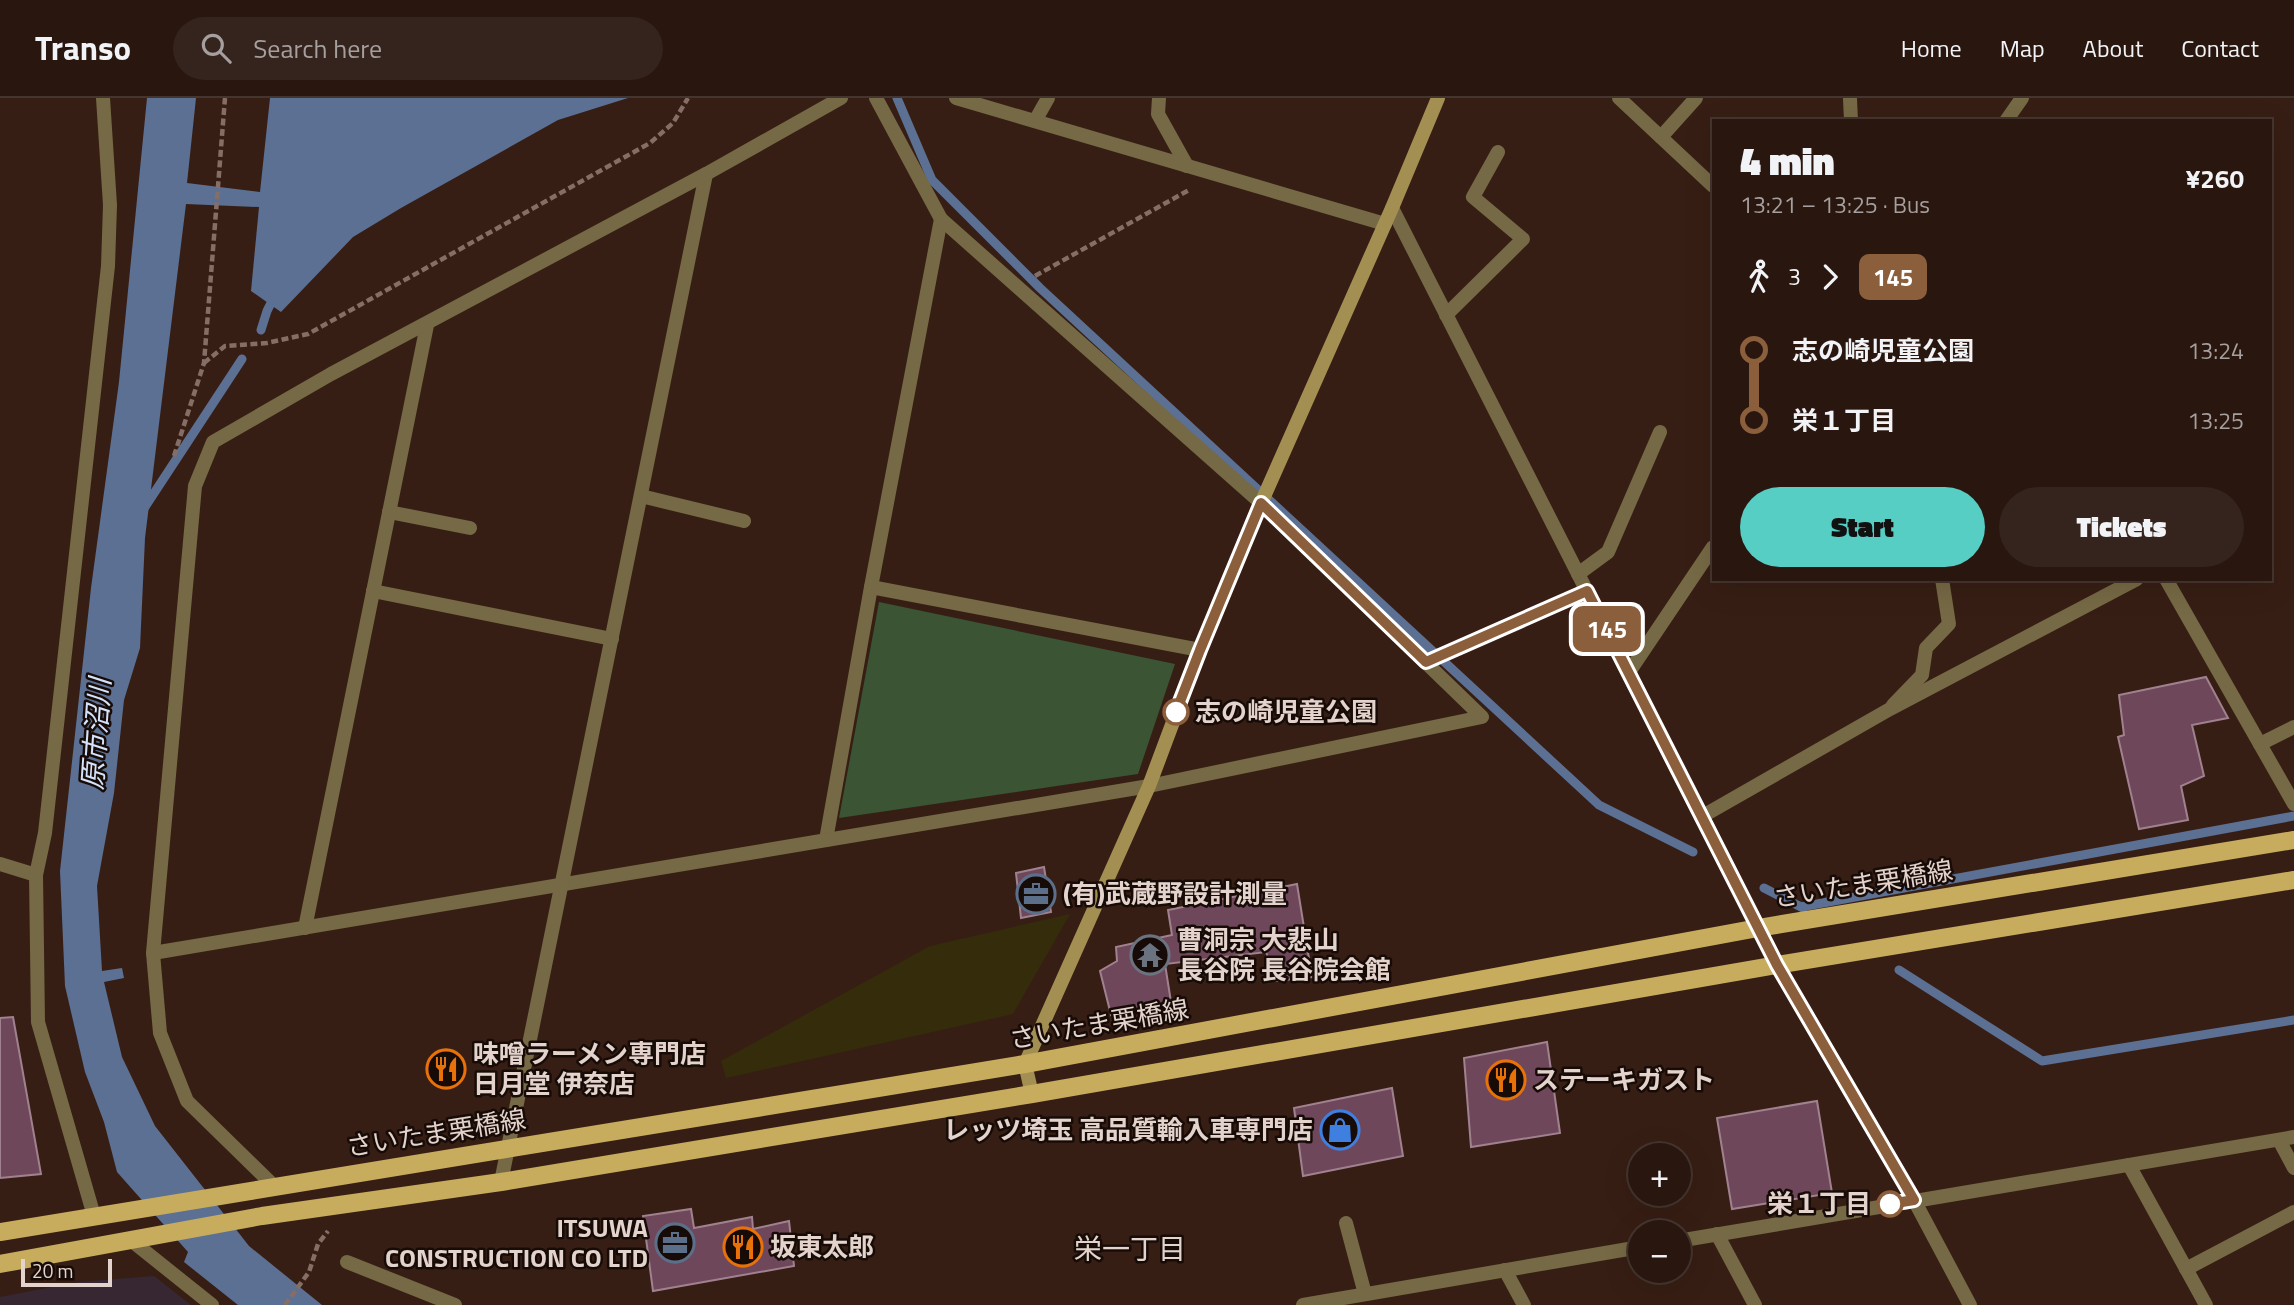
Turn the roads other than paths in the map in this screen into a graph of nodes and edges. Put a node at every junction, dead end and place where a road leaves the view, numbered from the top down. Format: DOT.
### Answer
graph roads {
  1 [pos="103,98"];
  2 [pos="841,98"];
  3 [pos="876,98"];
  4 [pos="956,98"];
  5 [pos="1048,98"];
  6 [pos="1159,98"];
  7 [pos="1438,98"];
  8 [pos="1696,98"];
  9 [pos="2022,98"];
  10 [pos="1622,99"];
  11 [pos="1850,99"];
  12 [pos="1850,119"];
  13 [pos="2007,119"];
  14 [pos="1035,121"];
  15 [pos="1661,137"];
  16 [pos="1498,152"];
  17 [pos="1186,166"];
  18 [pos="706,174"];
  19 [pos="1712,185"];
  20 [pos="1392,208"];
  21 [pos="940,219"];
  22 [pos="1385,224"];
  23 [pos="1446,315"];
  24 [pos="427,325"];
  25 [pos="1660,432"];
  26 [pos="641,496"];
  27 [pos="1262,502"];
  28 [pos="389,512"];
  29 [pos="744,521"];
  30 [pos="470,528"];
  31 [pos="1712,548"];
  32 [pos="1578,574"];
  33 [pos="1942,581"];
  34 [pos="2133,581"];
  35 [pos="2167,581"];
  36 [pos="871,587"];
  37 [pos="373,591"];
  38 [pos="1587,591"];
  39 [pos="612,639"];
  40 [pos="1200,650"];
  41 [pos="1428,662"];
  42 [pos="1629,672"];
  43 [pos="1890,709"];
  44 [pos="2294,727"];
  45 [pos="2260,744"];
  46 [pos="1149,786"];
  47 [pos="2294,804"];
  48 [pos="1701,817"];
  49 [pos="826,840"];
  50 [pos="2294,840"];
  51 [pos="0,864"];
  52 [pos="36,876"];
  53 [pos="2294,880"];
  54 [pos="561,884"];
  55 [pos="305,928"];
  56 [pos="1758,928"];
  57 [pos="153,953"];
  58 [pos="1777,965"];
  59 [pos="1025,1064"];
  60 [pos="1032,1094"];
  61 [pos="2287,1139"];
  62 [pos="508,1148"];
  63 [pos="2129,1164"];
  64 [pos="2294,1168"];
  65 [pos="501,1182"];
  66 [pos="274,1186"];
  67 [pos="1914,1200"];
  68 [pos="2294,1212"];
  69 [pos="94,1216"];
  70 [pos="1346,1223"];
  71 [pos="0,1232"];
  72 [pos="1717,1234"];
  73 [pos="1691,1239"];
  74 [pos="132,1241"];
  75 [pos="1628,1249"];
  76 [pos="347,1262"];
  77 [pos="0,1264"];
  78 [pos="2186,1269"];
  79 [pos="1505,1270"];
  80 [pos="1365,1294"];
  81 [pos="212,1305"];
  82 [pos="456,1305"];
  83 [pos="1306,1305"];
  84 [pos="1524,1305"];
  85 [pos="1755,1305"];
  86 [pos="1970,1305"];
  87 [pos="2206,1305"];
  1 -- 52 [label="street"];
  2 -- 18 [label="street"];
  3 -- 21 [label="street"];
  4 -- 14 [label="street"];
  5 -- 14 [label="street"];
  6 -- 17 [label="street"];
  7 -- 20 [label="street"];
  8 -- 15 [label="street"];
  9 -- 13 [label="street"];
  10 -- 15 [label="street"];
  11 -- 12 [label="street"];
  14 -- 17 [label="street"];
  15 -- 19 [label="street"];
  16 -- 23 [label="street"];
  17 -- 22 [label="street"];
  18 -- 24 [label="street"];
  18 -- 26 [label="street"];
  20 -- 22 [label="street"];
  20 -- 23 [label="street"];
  21 -- 27 [label="street"];
  21 -- 36 [label="street"];
  22 -- 27 [label="street"];
  23 -- 32 [label="street"];
  24 -- 28 [label="street"];
  24 -- 57 [label="street"];
  25 -- 32 [label="street"];
  26 -- 29 [label="street"];
  26 -- 39 [label="street"];
  27 -- 40 [label="street"];
  27 -- 41 [label="street"];
  28 -- 30 [label="street"];
  28 -- 37 [label="street"];
  31 -- 42 [label="street"];
  32 -- 38 [label="street"];
  33 -- 43 [label="street"];
  34 -- 43 [label="street"];
  35 -- 45 [label="street"];
  36 -- 40 [label="street"];
  36 -- 49 [label="street"];
  37 -- 39 [label="street"];
  37 -- 55 [label="street"];
  38 -- 41 [label="street"];
  38 -- 42 [label="street"];
  39 -- 54 [label="street"];
  40 -- 46 [label="street"];
  41 -- 46 [label="street"];
  42 -- 48 [label="street"];
  43 -- 48 [label="street"];
  44 -- 45 [label="street"];
  45 -- 47 [label="street"];
  46 -- 49 [label="street"];
  46 -- 59 [label="street"];
  48 -- 56 [label="street"];
  49 -- 54 [label="street"];
  50 -- 56 [label="main road, さいたま栗橋線"];
  51 -- 52 [label="street"];
  52 -- 69 [label="street"];
  53 -- 58 [label="main road"];
  54 -- 55 [label="street"];
  54 -- 62 [label="street"];
  55 -- 57 [label="street"];
  56 -- 58 [label="street"];
  56 -- 59 [label="main road, さいたま栗橋線"];
  57 -- 66 [label="street"];
  58 -- 60 [label="main road"];
  58 -- 67 [label="street"];
  59 -- 60 [label="street"];
  59 -- 62 [label="main road, さいたま栗橋線"];
  60 -- 65 [label="main road"];
  61 -- 63 [label="street"];
  61 -- 64 [label="street"];
  62 -- 65 [label="street"];
  62 -- 66 [label="main road, さいたま栗橋線"];
  63 -- 67 [label="street"];
  63 -- 78 [label="street"];
  65 -- 74 [label="main road"];
  66 -- 69 [label="main road, さいたま栗橋線"];
  67 -- 72 [label="street"];
  67 -- 86 [label="street"];
  68 -- 78 [label="street"];
  69 -- 71 [label="main road"];
  70 -- 80 [label="street"];
  72 -- 73 [label="street"];
  72 -- 85 [label="street"];
  74 -- 77 [label="main road"];
  74 -- 81 [label="street"];
  75 -- 79 [label="street"];
  76 -- 82 [label="street"];
  78 -- 87 [label="street"];
  79 -- 80 [label="street"];
  79 -- 84 [label="street"];
  80 -- 83 [label="street"];
}
